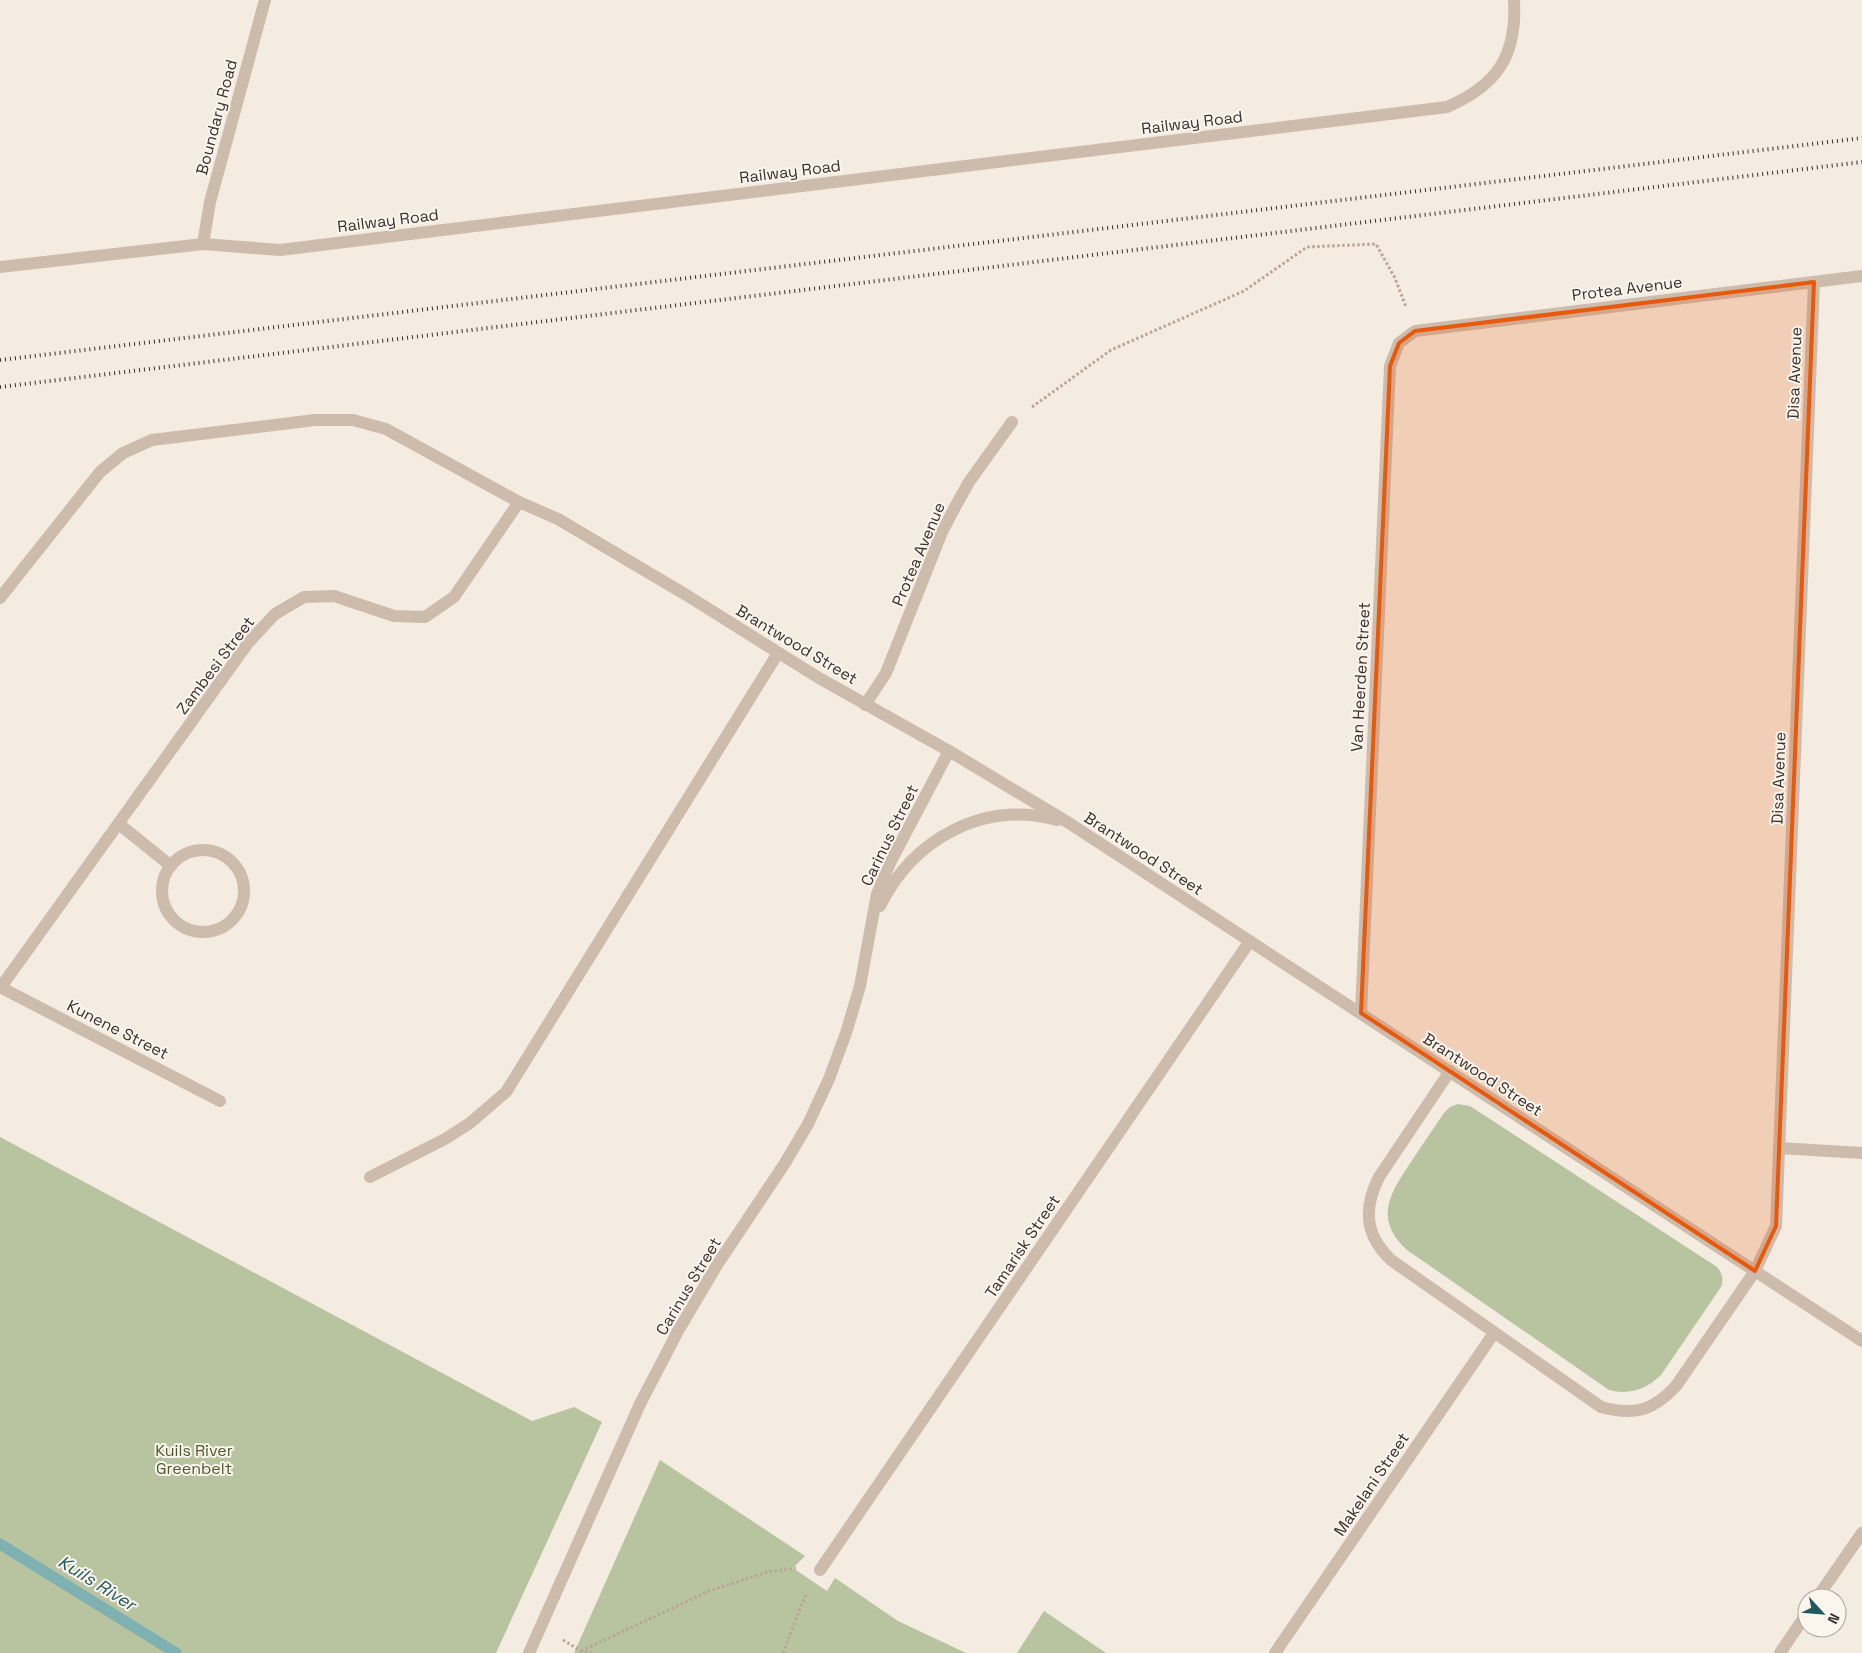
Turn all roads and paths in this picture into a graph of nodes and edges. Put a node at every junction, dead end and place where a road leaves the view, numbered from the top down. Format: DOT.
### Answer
graph roads {
  1 [pos="265,0"];
  2 [pos="1514,0"];
  3 [pos="203,244"];
  4 [pos="0,267"];
  5 [pos="1862,276"];
  6 [pos="1814,282"];
  7 [pos="1416,331"];
  8 [pos="1399,343"];
  9 [pos="1012,422"];
  10 [pos="519,502"];
  11 [pos="0,598"];
  12 [pos="778,653"];
  13 [pos="866,704"];
  14 [pos="949,751"];
  15 [pos="1069,823"];
  16 [pos="119,824"];
  17 [pos="171,866"];
  18 [pos="870,938"];
  19 [pos="1250,941"];
  20 [pos="0,987"];
  21 [pos="1361,1014"];
  22 [pos="1450,1071"];
  23 [pos="220,1101"];
  24 [pos="1779,1148"];
  25 [pos="1862,1153"];
  26 [pos="370,1177"];
  27 [pos="1755,1271"];
  28 [pos="1494,1332"];
  29 [pos="1862,1341"];
  30 [pos="1862,1533"];
  31 [pos="820,1570"];
  32 [pos="1825,1588"];
  33 [pos="542,1627"];
  34 [pos="1797,1628"];
  35 [pos="581,1651"];
  36 [pos="529,1653"];
  37 [pos="595,1653"];
  38 [pos="783,1653"];
  39 [pos="1275,1653"];
  40 [pos="1780,1653"];
  1 -- 3 [label="street, Boundary Road"];
  2 -- 3 [label="street, Railway Road"];
  3 -- 4 [label="street, Railway Road"];
  5 -- 6 [label="street, Protea Avenue"];
  6 -- 7 [label="street, Protea Avenue"];
  6 -- 24 [label="street, Disa Avenue"];
  7 -- 8 [label="street, Protea Avenue"];
  7 -- 9 [label="path"];
  8 -- 21 [label="street, Van Heerden Street"];
  9 -- 13 [label="street, Protea Avenue"];
  10 -- 11 [label="street, Brantwood Street"];
  10 -- 12 [label="street, Brantwood Street"];
  10 -- 16 [label="street, Zambesi Street"];
  12 -- 13 [label="street, Brantwood Street"];
  12 -- 26 [label="street"];
  13 -- 14 [label="street, Brantwood Street"];
  14 -- 15 [label="street, Brantwood Street"];
  14 -- 18 [label="street, Carinus Street"];
  15 -- 18 [label="street, Carinus Street"];
  15 -- 19 [label="street, Brantwood Street"];
  16 -- 17 [label="street"];
  16 -- 20 [label="street, Zambesi Street"];
  17 -- 17 [label="street"];
  18 -- 33 [label="street, Carinus Street"];
  19 -- 21 [label="street, Brantwood Street"];
  19 -- 31 [label="street, Tamarisk Street"];
  20 -- 23 [label="street, Kunene Street"];
  21 -- 22 [label="street, Brantwood Street"];
  22 -- 27 [label="street, Brantwood Street"];
  22 -- 28 [label="street"];
  24 -- 25 [label="street"];
  24 -- 27 [label="street, Disa Avenue"];
  27 -- 28 [label="street"];
  27 -- 29 [label="street, Brantwood Street"];
  28 -- 39 [label="street, Makelani Street"];
  30 -- 32 [label="street"];
  31 -- 35 [label="path"];
  31 -- 38 [label="path"];
  33 -- 35 [label="path"];
  33 -- 36 [label="street, Carinus Street"];
  34 -- 40 [label="street"];
  35 -- 37 [label="path"];
}
